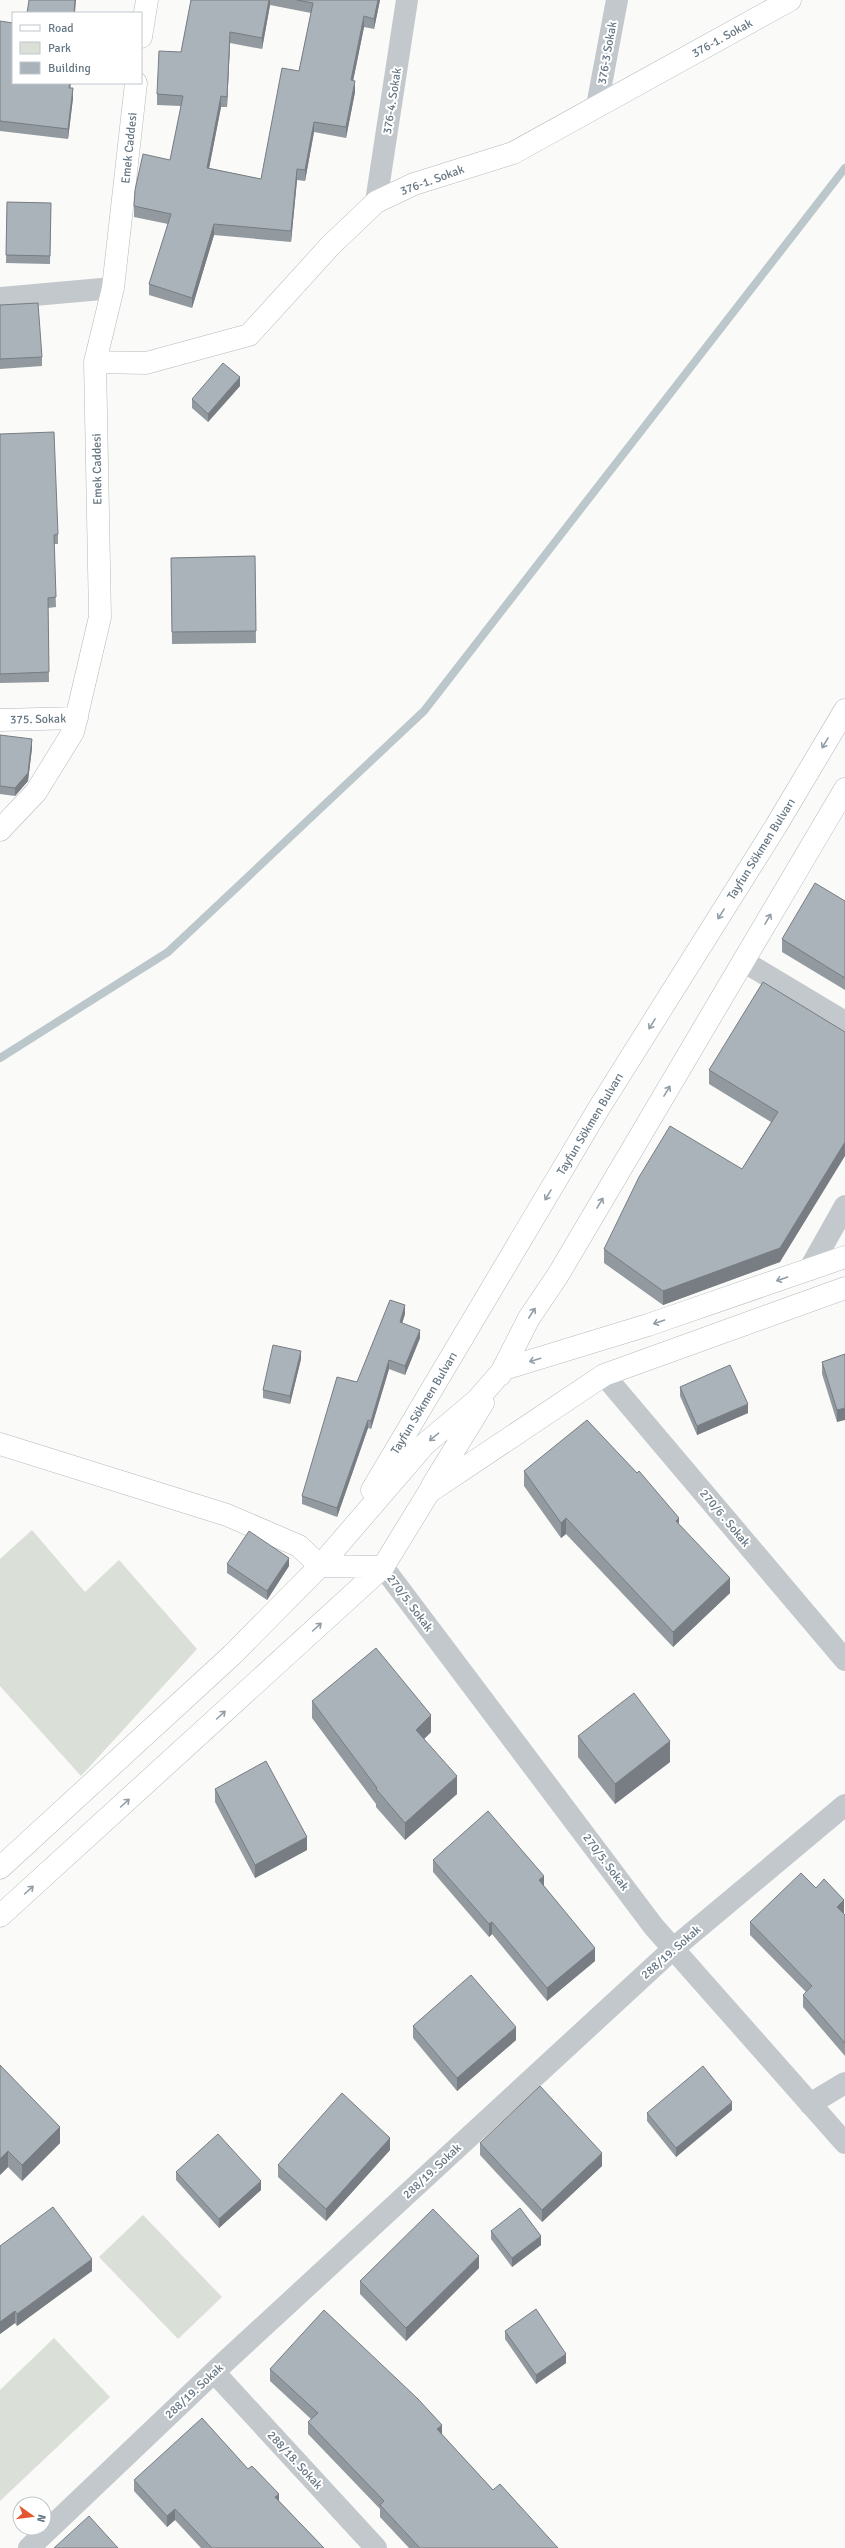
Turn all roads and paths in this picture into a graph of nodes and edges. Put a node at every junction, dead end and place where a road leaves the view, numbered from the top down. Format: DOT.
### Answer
graph roads {
  1 [pos="147,0"];
  2 [pos="407,0"];
  3 [pos="617,0"];
  4 [pos="790,0"];
  5 [pos="142,31"];
  6 [pos="136,84"];
  7 [pos="598,106"];
  8 [pos="376,202"];
  9 [pos="113,288"];
  10 [pos="0,298"];
  11 [pos="95,362"];
  12 [pos="845,710"];
  13 [pos="77,718"];
  14 [pos="0,720"];
  15 [pos="845,789"];
  16 [pos="0,830"];
  17 [pos="743,961"];
  18 [pos="845,1022"];
  19 [pos="845,1206"];
  20 [pos="845,1257"];
  21 [pos="809,1270"];
  22 [pos="845,1288"];
  23 [pos="504,1369"];
  24 [pos="604,1375"];
  25 [pos="0,1444"];
  26 [pos="428,1492"];
  27 [pos="341,1543"];
  28 [pos="320,1566"];
  29 [pos="382,1567"];
  30 [pos="844,1657"];
  31 [pos="845,1806"];
  32 [pos="0,1868"];
  33 [pos="0,1916"];
  34 [pos="674,1948"];
  35 [pos="845,2083"];
  36 [pos="810,2104"];
  37 [pos="845,2143"];
  38 [pos="214,2372"];
  39 [pos="29,2548"];
  40 [pos="376,2548"];
  1 -- 5 [label="street"];
  2 -- 8 [label="street, 376-4. Sokak"];
  3 -- 7 [label="street, 376-3 Sokak"];
  4 -- 7 [label="street, 376-1. Sokak"];
  6 -- 9 [label="street, Emek Caddesi"];
  7 -- 8 [label="street, 376-1. Sokak"];
  8 -- 11 [label="street, 376-1. Sokak"];
  9 -- 10 [label="street"];
  9 -- 11 [label="street, Emek Caddesi"];
  11 -- 13 [label="street, Emek Caddesi"];
  12 -- 27 [label="street, Tayfun Sökmen Bulvarı, one-way"];
  13 -- 14 [label="street, 375. Sokak"];
  13 -- 16 [label="street, Emek Caddesi"];
  17 -- 15 [label="street, one-way"];
  17 -- 18 [label="street"];
  23 -- 17 [label="street, one-way"];
  19 -- 21 [label="street"];
  20 -- 21 [label="street"];
  21 -- 23 [label="street, one-way"];
  22 -- 24 [label="street"];
  23 -- 26 [label="street"];
  23 -- 27 [label="street, one-way"];
  24 -- 26 [label="street"];
  24 -- 30 [label="street, 270/6 . Sokak"];
  25 -- 28 [label="street"];
  26 -- 29 [label="street"];
  27 -- 28 [label="street"];
  28 -- 29 [label="street"];
  28 -- 32 [label="street"];
  33 -- 29 [label="street, one-way"];
  29 -- 34 [label="street, 270/5. Sokak"];
  31 -- 34 [label="street, 288/19. Sokak"];
  34 -- 36 [label="street, 270/5. Sokak"];
  34 -- 38 [label="street, 288/19. Sokak"];
  35 -- 36 [label="street"];
  36 -- 37 [label="street, 270/5. Sokak"];
  38 -- 39 [label="street, 288/19. Sokak"];
  38 -- 40 [label="street, 288/18. Sokak"];
}
